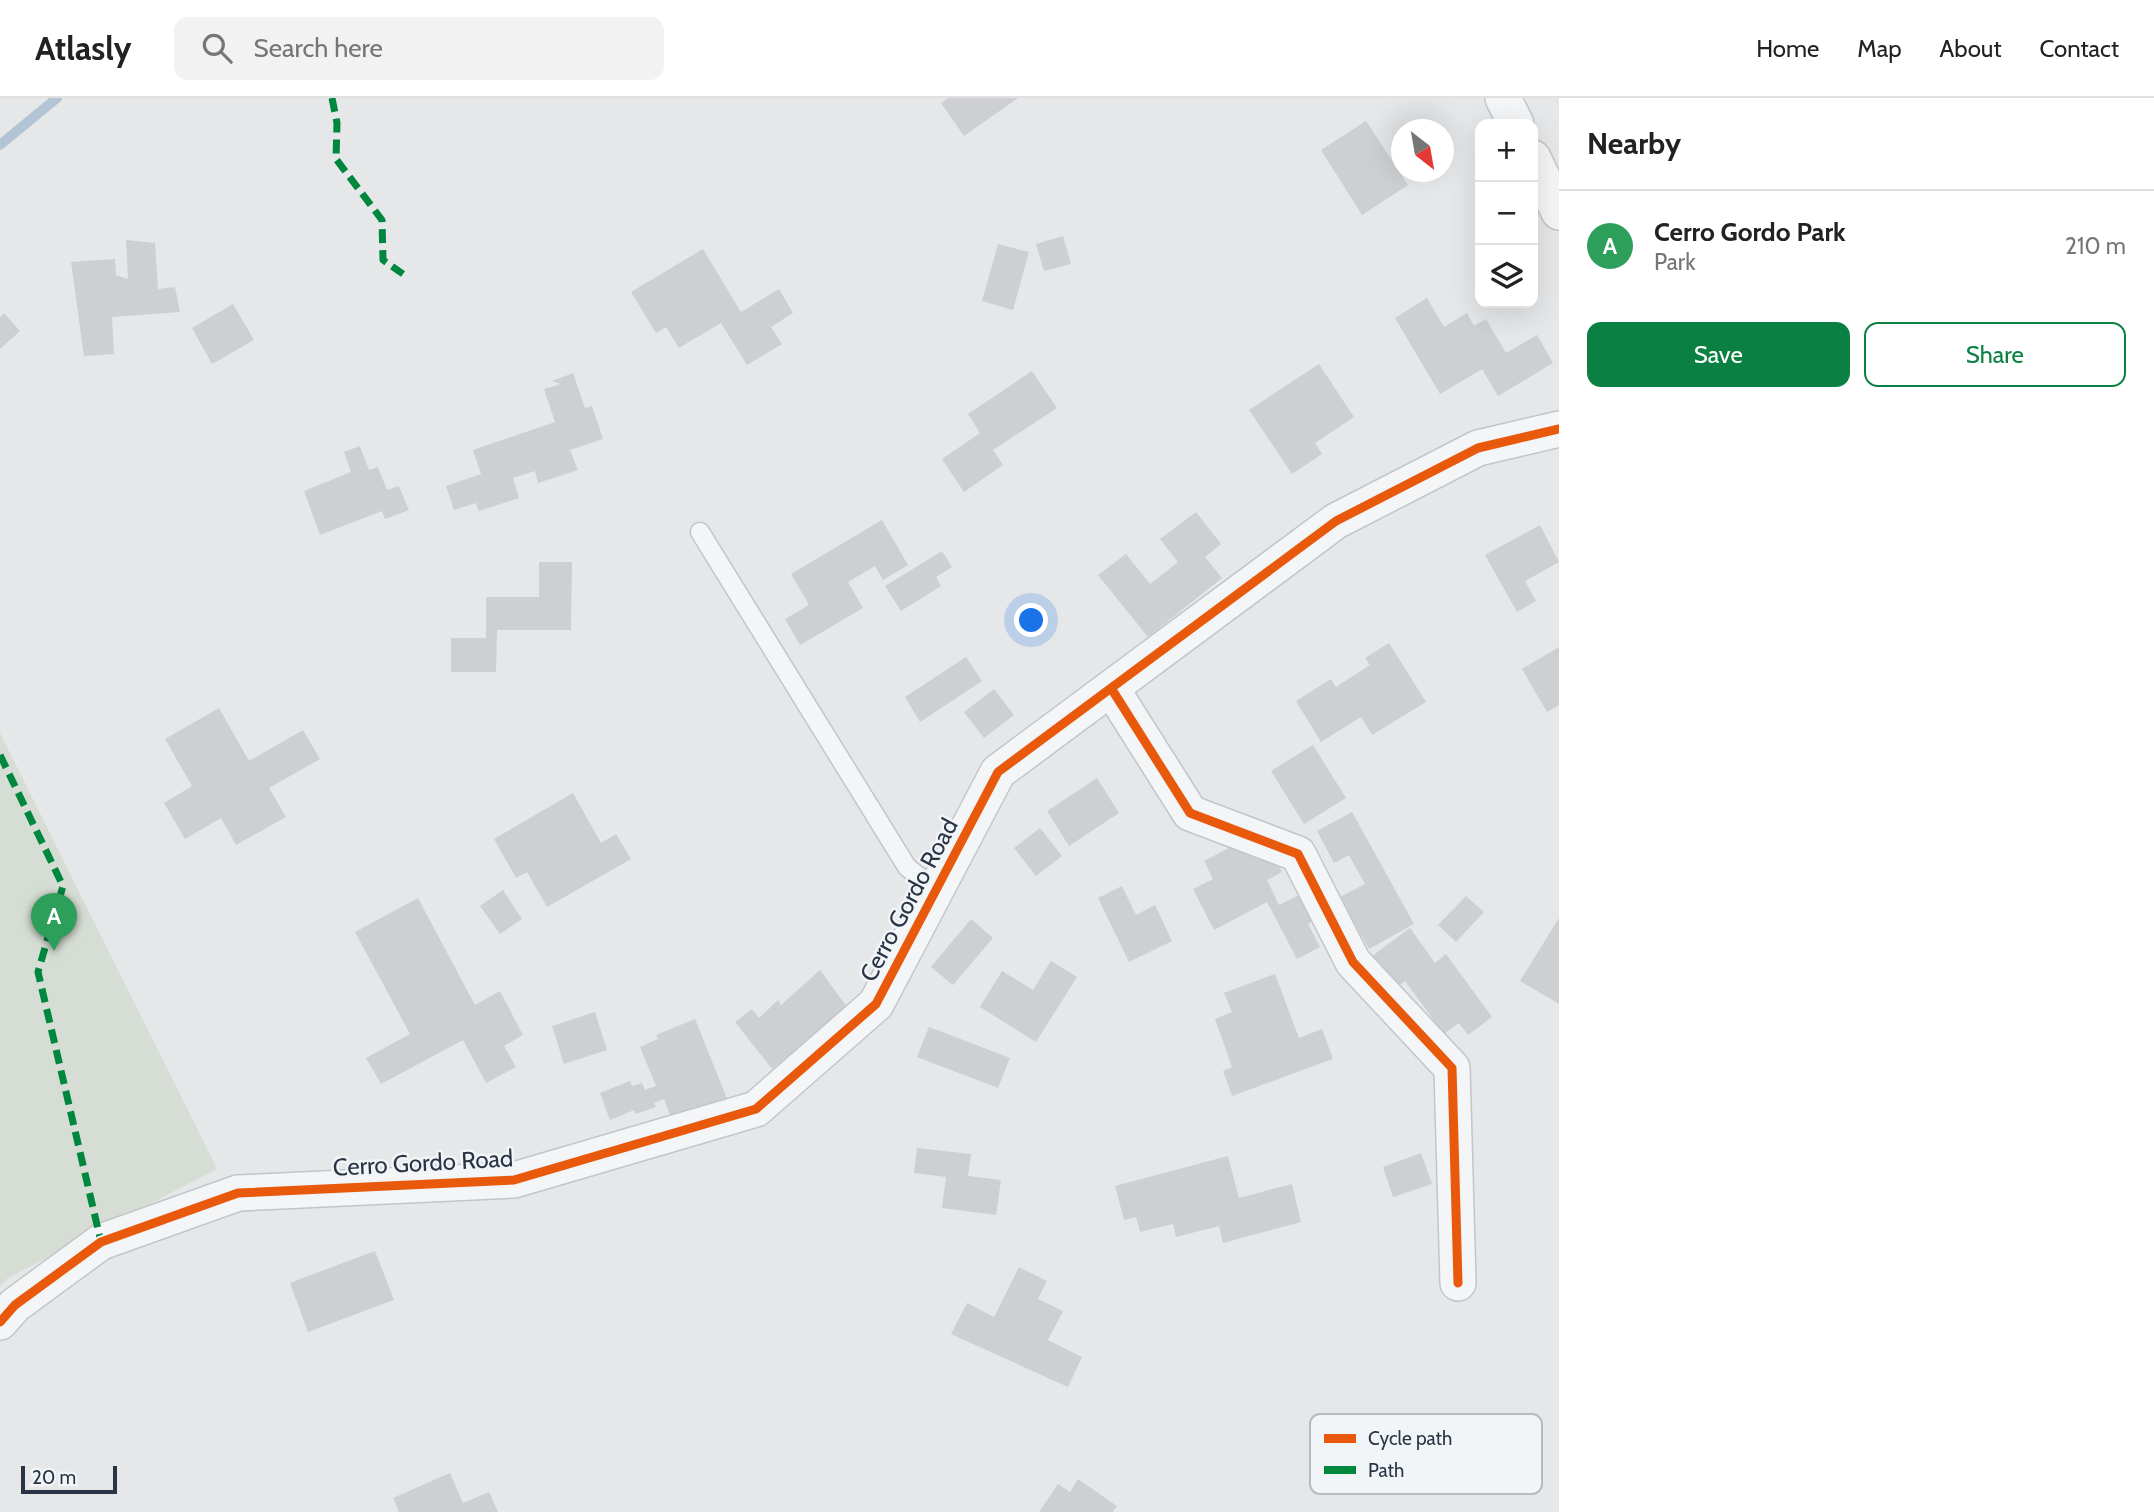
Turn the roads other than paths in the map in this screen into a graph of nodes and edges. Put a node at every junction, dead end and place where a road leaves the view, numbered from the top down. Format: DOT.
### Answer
graph roads {
  1 [pos="1503,98"];
  2 [pos="1514,119"];
  3 [pos="1538,168"];
  4 [pos="1559,212"];
  5 [pos="1559,429"];
  6 [pos="700,532"];
  7 [pos="1111,688"];
  8 [pos="934,889"];
  9 [pos="1458,1283"];
  10 [pos="0,1322"];
  1 -- 2 [label="street"];
  3 -- 4 [label="street"];
  5 -- 7 [label="street, Cerro Gordo Road"];
  6 -- 8 [label="lane"];
  7 -- 8 [label="street, Cerro Gordo Road"];
  7 -- 9 [label="street"];
  8 -- 10 [label="street, Cerro Gordo Road"];
}
